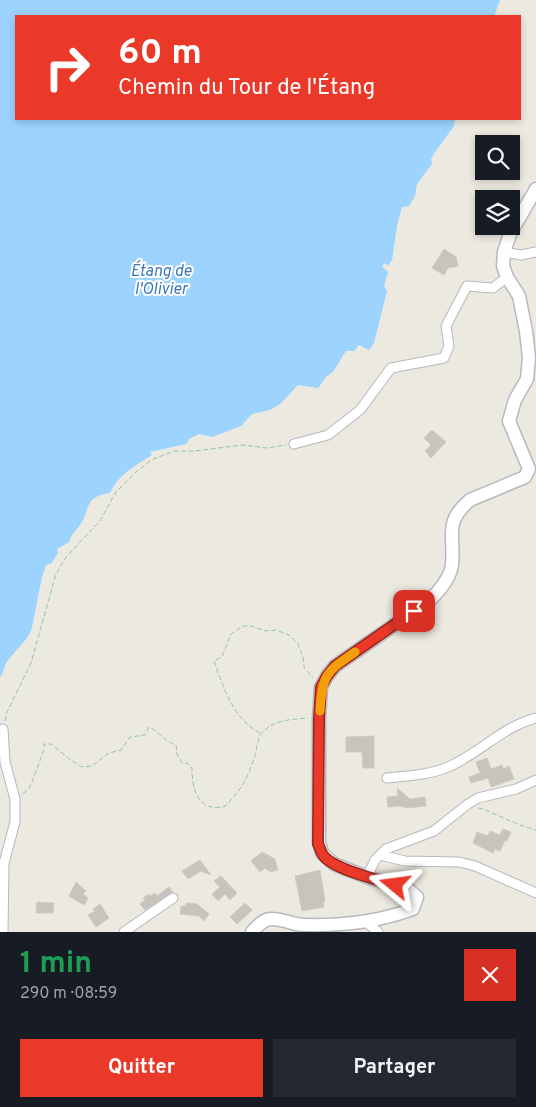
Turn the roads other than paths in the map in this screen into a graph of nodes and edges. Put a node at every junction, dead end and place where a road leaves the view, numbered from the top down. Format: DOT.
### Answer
graph roads {
  1 [pos="536,189"];
  2 [pos="504,252"];
  3 [pos="536,252"];
  4 [pos="507,277"];
  5 [pos="294,444"];
  6 [pos="536,718"];
  7 [pos="3,729"];
  8 [pos="387,778"];
  9 [pos="536,780"];
  10 [pos="380,855"];
  11 [pos="367,877"];
  12 [pos="536,893"];
  13 [pos="173,898"];
  14 [pos="366,922"];
  15 [pos="2,932"];
  16 [pos="124,932"];
  17 [pos="252,932"];
  18 [pos="378,932"];
  1 -- 2 [label="street"];
  2 -- 3 [label="street"];
  2 -- 4 [label="street"];
  4 -- 5 [label="street"];
  4 -- 11 [label="street"];
  6 -- 8 [label="street"];
  7 -- 15 [label="street"];
  9 -- 10 [label="street"];
  10 -- 11 [label="street"];
  10 -- 12 [label="street"];
  11 -- 14 [label="street"];
  13 -- 16 [label="street"];
  14 -- 17 [label="street"];
  14 -- 18 [label="street"];
}
